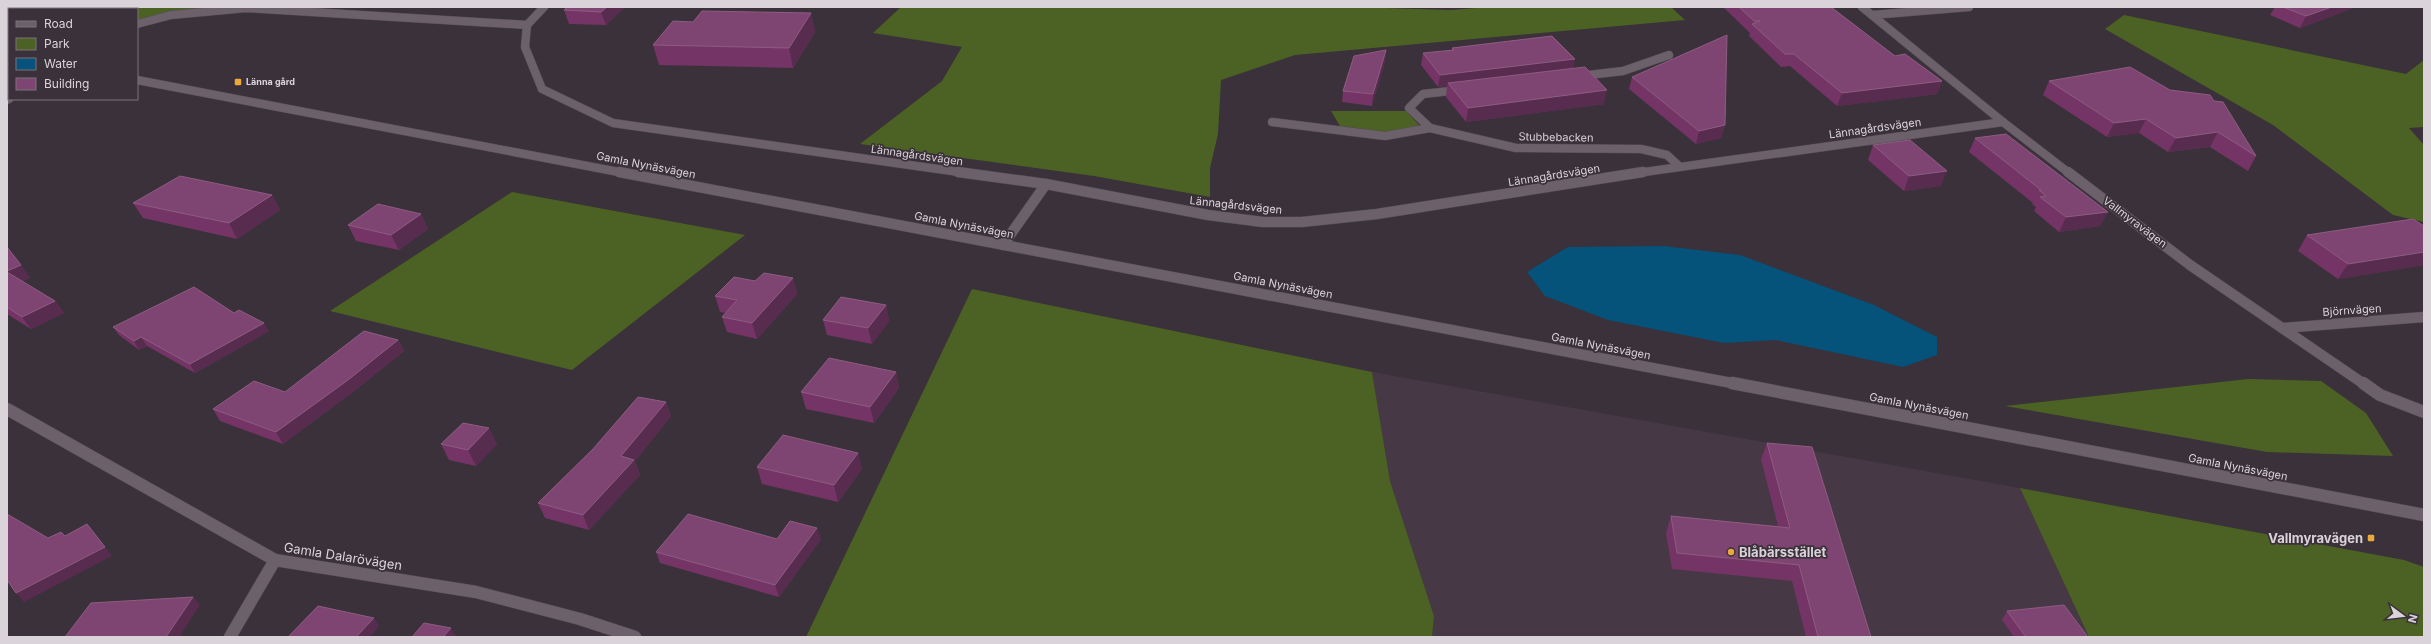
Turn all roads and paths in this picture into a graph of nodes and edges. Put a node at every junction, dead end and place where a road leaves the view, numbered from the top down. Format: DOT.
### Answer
graph roads {
  1 [pos="544,7"];
  2 [pos="1862,7"];
  3 [pos="1969,7"];
  4 [pos="1872,15"];
  5 [pos="138,24"];
  6 [pos="527,25"];
  7 [pos="1669,55"];
  8 [pos="1568,77"];
  9 [pos="138,80"];
  10 [pos="1467,89"];
  11 [pos="1272,122"];
  12 [pos="2002,122"];
  13 [pos="1430,128"];
  14 [pos="1679,166"];
  15 [pos="1046,184"];
  16 [pos="1003,244"];
  17 [pos="2424,317"];
  18 [pos="2282,328"];
  19 [pos="7,409"];
  20 [pos="2424,412"];
  21 [pos="2424,515"];
  22 [pos="275,560"];
  23 [pos="230,637"];
  24 [pos="635,637"];
  1 -- 6 [label="street"];
  2 -- 4 [label="street, Vallmyravägen"];
  3 -- 4 [label="street"];
  4 -- 12 [label="street, Vallmyravägen"];
  5 -- 6 [label="street"];
  6 -- 15 [label="street, Lännagårdsvägen"];
  7 -- 8 [label="street"];
  9 -- 16 [label="street, Gamla Nynäsvägen"];
  10 -- 13 [label="street"];
  11 -- 13 [label="street, Stubbebacken"];
  12 -- 14 [label="street, Lännagårdsvägen"];
  12 -- 18 [label="street, Vallmyravägen"];
  13 -- 14 [label="street, Stubbebacken"];
  14 -- 15 [label="street, Lännagårdsvägen"];
  15 -- 16 [label="street"];
  16 -- 21 [label="street, Gamla Nynäsvägen"];
  17 -- 18 [label="street, Björnvägen"];
  18 -- 20 [label="street, Vallmyravägen"];
  19 -- 22 [label="street, Gamla Dalarövägen"];
  22 -- 23 [label="street"];
  22 -- 24 [label="street, Gamla Dalarövägen"];
}
